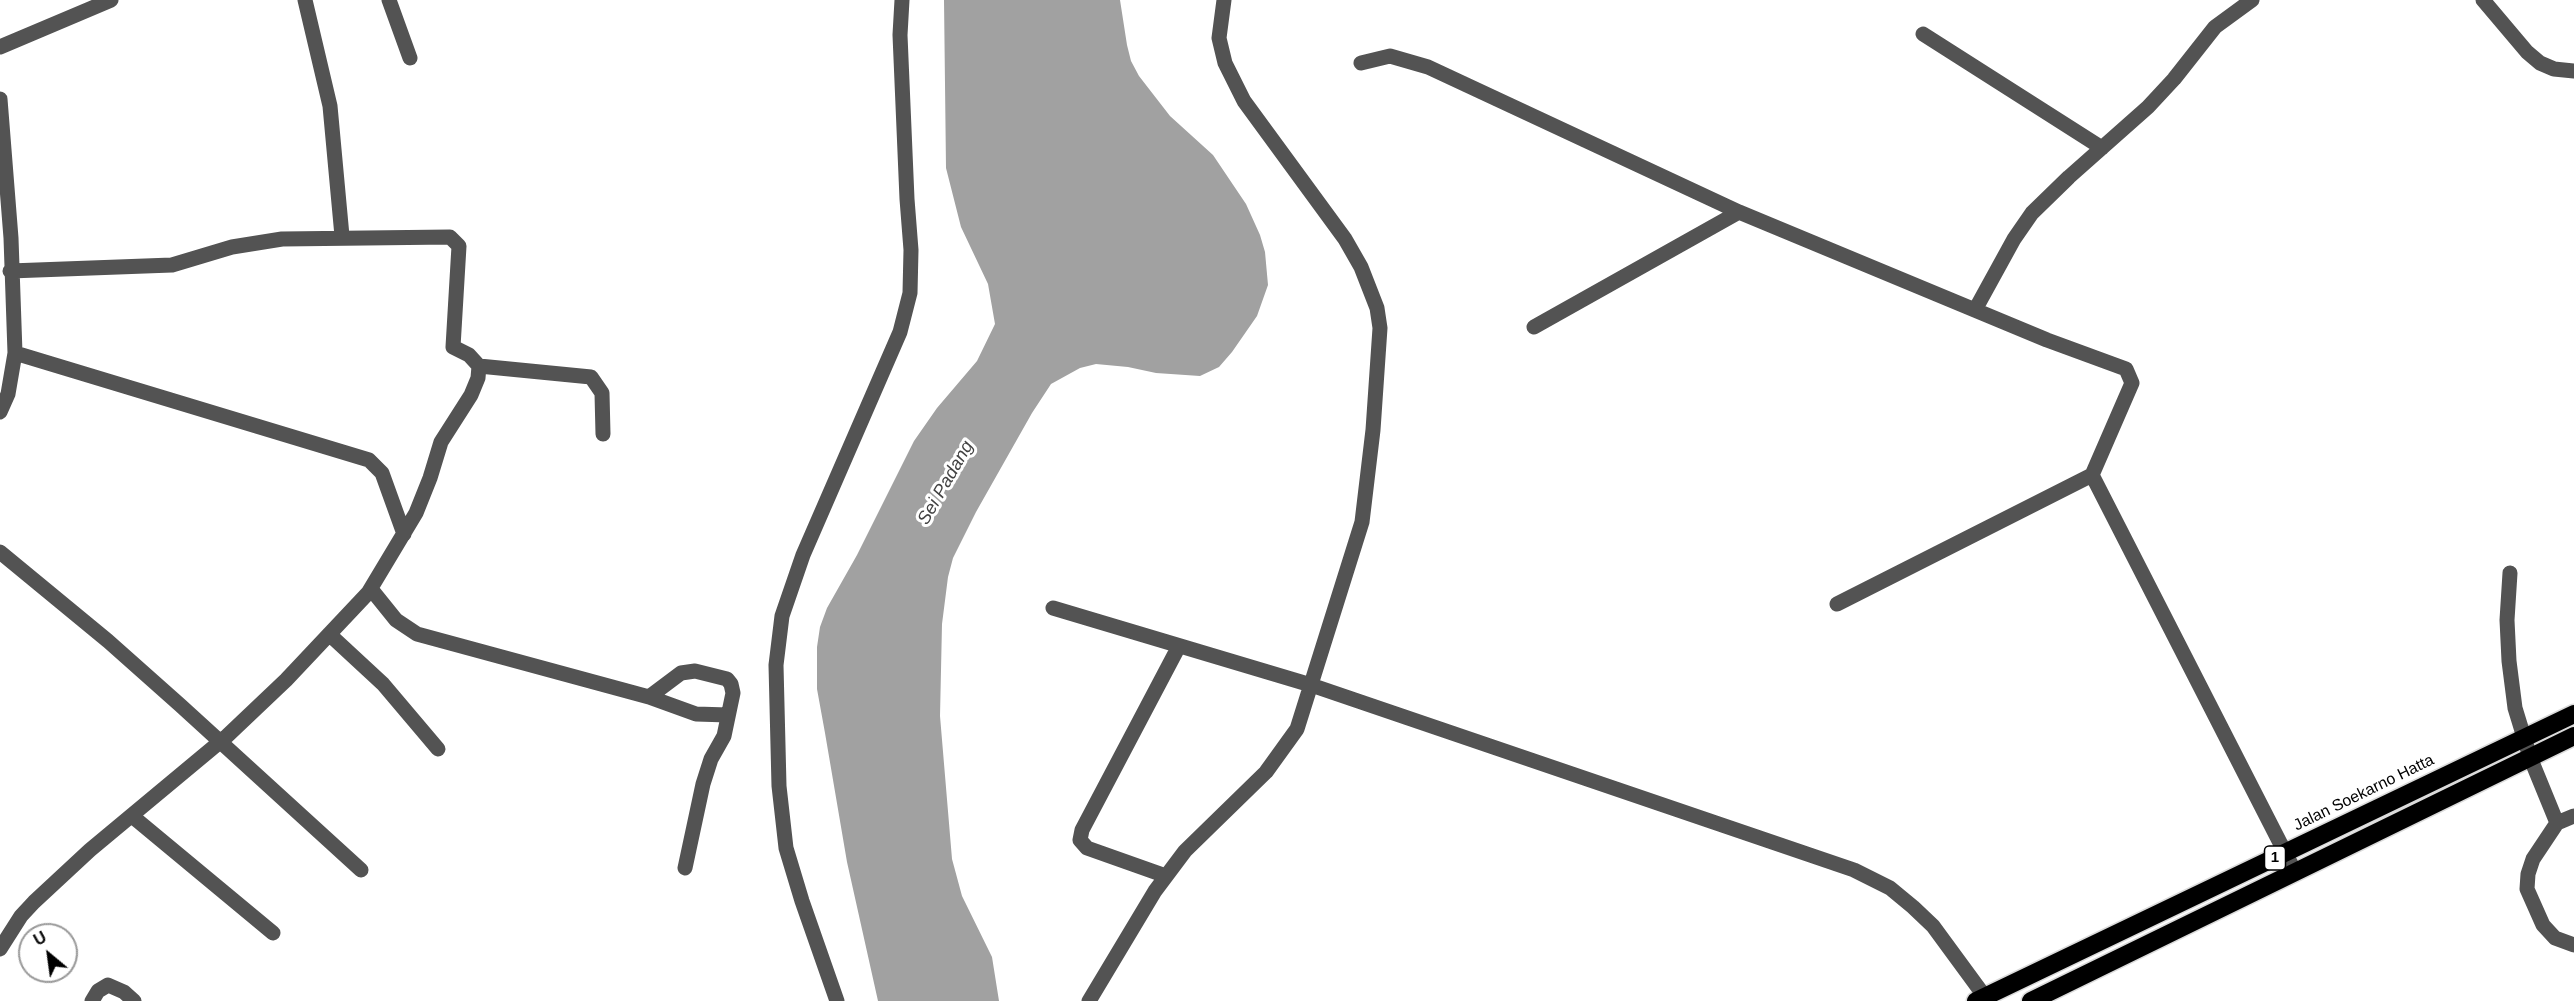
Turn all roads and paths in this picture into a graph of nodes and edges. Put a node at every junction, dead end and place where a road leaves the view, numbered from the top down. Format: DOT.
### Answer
graph roads {
  1 [pos="111,0"];
  2 [pos="305,0"];
  3 [pos="389,0"];
  4 [pos="902,0"];
  5 [pos="1224,0"];
  6 [pos="2252,0"];
  7 [pos="2483,0"];
  8 [pos="1923,34"];
  9 [pos="0,46"];
  10 [pos="410,58"];
  11 [pos="1361,63"];
  12 [pos="2574,71"];
  13 [pos="0,99"];
  14 [pos="2102,148"];
  15 [pos="1739,212"];
  16 [pos="342,236"];
  17 [pos="5,239"];
  18 [pos="10,271"];
  19 [pos="1975,310"];
  20 [pos="1534,327"];
  21 [pos="15,353"];
  22 [pos="479,366"];
  23 [pos="0,412"];
  24 [pos="603,434"];
  25 [pos="2092,475"];
  26 [pos="404,534"];
  27 [pos="0,552"];
  28 [pos="2510,573"];
  29 [pos="371,589"];
  30 [pos="1838,604"];
  31 [pos="1053,608"];
  32 [pos="330,634"];
  33 [pos="1179,646"];
  34 [pos="1311,686"];
  35 [pos="649,697"];
  36 [pos="2574,714"];
  37 [pos="728,716"];
  38 [pos="2574,736"];
  39 [pos="2524,738"];
  40 [pos="219,743"];
  41 [pos="438,749"];
  42 [pos="2530,757"];
  43 [pos="2382,806"];
  44 [pos="132,816"];
  45 [pos="2574,816"];
  46 [pos="2557,823"];
  47 [pos="2391,825"];
  48 [pos="2286,852"];
  49 [pos="685,868"];
  50 [pos="362,870"];
  51 [pos="2295,872"];
  52 [pos="1166,876"];
  53 [pos="273,933"];
  54 [pos="2574,945"];
  55 [pos="0,950"];
  56 [pos="1983,999"];
  57 [pos="92,1001"];
  58 [pos="134,1001"];
  59 [pos="837,1001"];
  60 [pos="1089,1001"];
  61 [pos="2031,1001"];
  1 -- 9 [label="street"];
  2 -- 16 [label="street"];
  3 -- 10 [label="street"];
  4 -- 59 [label="street"];
  5 -- 34 [label="street"];
  6 -- 14 [label="street"];
  7 -- 12 [label="street"];
  8 -- 14 [label="street"];
  11 -- 15 [label="street"];
  13 -- 17 [label="street"];
  14 -- 19 [label="street"];
  15 -- 19 [label="street"];
  15 -- 20 [label="street"];
  16 -- 18 [label="street"];
  16 -- 22 [label="street"];
  17 -- 18 [label="street"];
  18 -- 21 [label="street"];
  19 -- 25 [label="street"];
  21 -- 23 [label="street"];
  21 -- 26 [label="street"];
  22 -- 24 [label="street"];
  22 -- 26 [label="street"];
  25 -- 30 [label="street"];
  25 -- 48 [label="street"];
  26 -- 29 [label="street"];
  27 -- 40 [label="street"];
  28 -- 39 [label="street"];
  29 -- 32 [label="street"];
  29 -- 35 [label="street"];
  31 -- 33 [label="street"];
  32 -- 40 [label="street"];
  32 -- 41 [label="street"];
  33 -- 34 [label="street"];
  33 -- 52 [label="street"];
  34 -- 52 [label="street"];
  34 -- 56 [label="street"];
  35 -- 37 [label="street"];
  35 -- 37 [label="street"];
  36 -- 39 [label="highway, Jalan Soekarno Hatta / 1"];
  37 -- 49 [label="street"];
  38 -- 42 [label="highway, 1"];
  39 -- 42 [label="street"];
  39 -- 43 [label="highway, Jalan Soekarno Hatta / 1"];
  40 -- 44 [label="street"];
  40 -- 50 [label="street"];
  42 -- 46 [label="street"];
  42 -- 47 [label="highway, 1"];
  43 -- 47 [label="highway"];
  43 -- 48 [label="highway, Jalan Soekarno Hatta / 1"];
  44 -- 53 [label="street"];
  44 -- 55 [label="street"];
  45 -- 46 [label="street"];
  46 -- 54 [label="street"];
  47 -- 51 [label="highway, 1"];
  48 -- 51 [label="street"];
  48 -- 56 [label="highway, Jalan Soekarno Hatta / 1"];
  51 -- 61 [label="highway, 1"];
  52 -- 60 [label="street"];
  57 -- 58 [label="street"];
}
